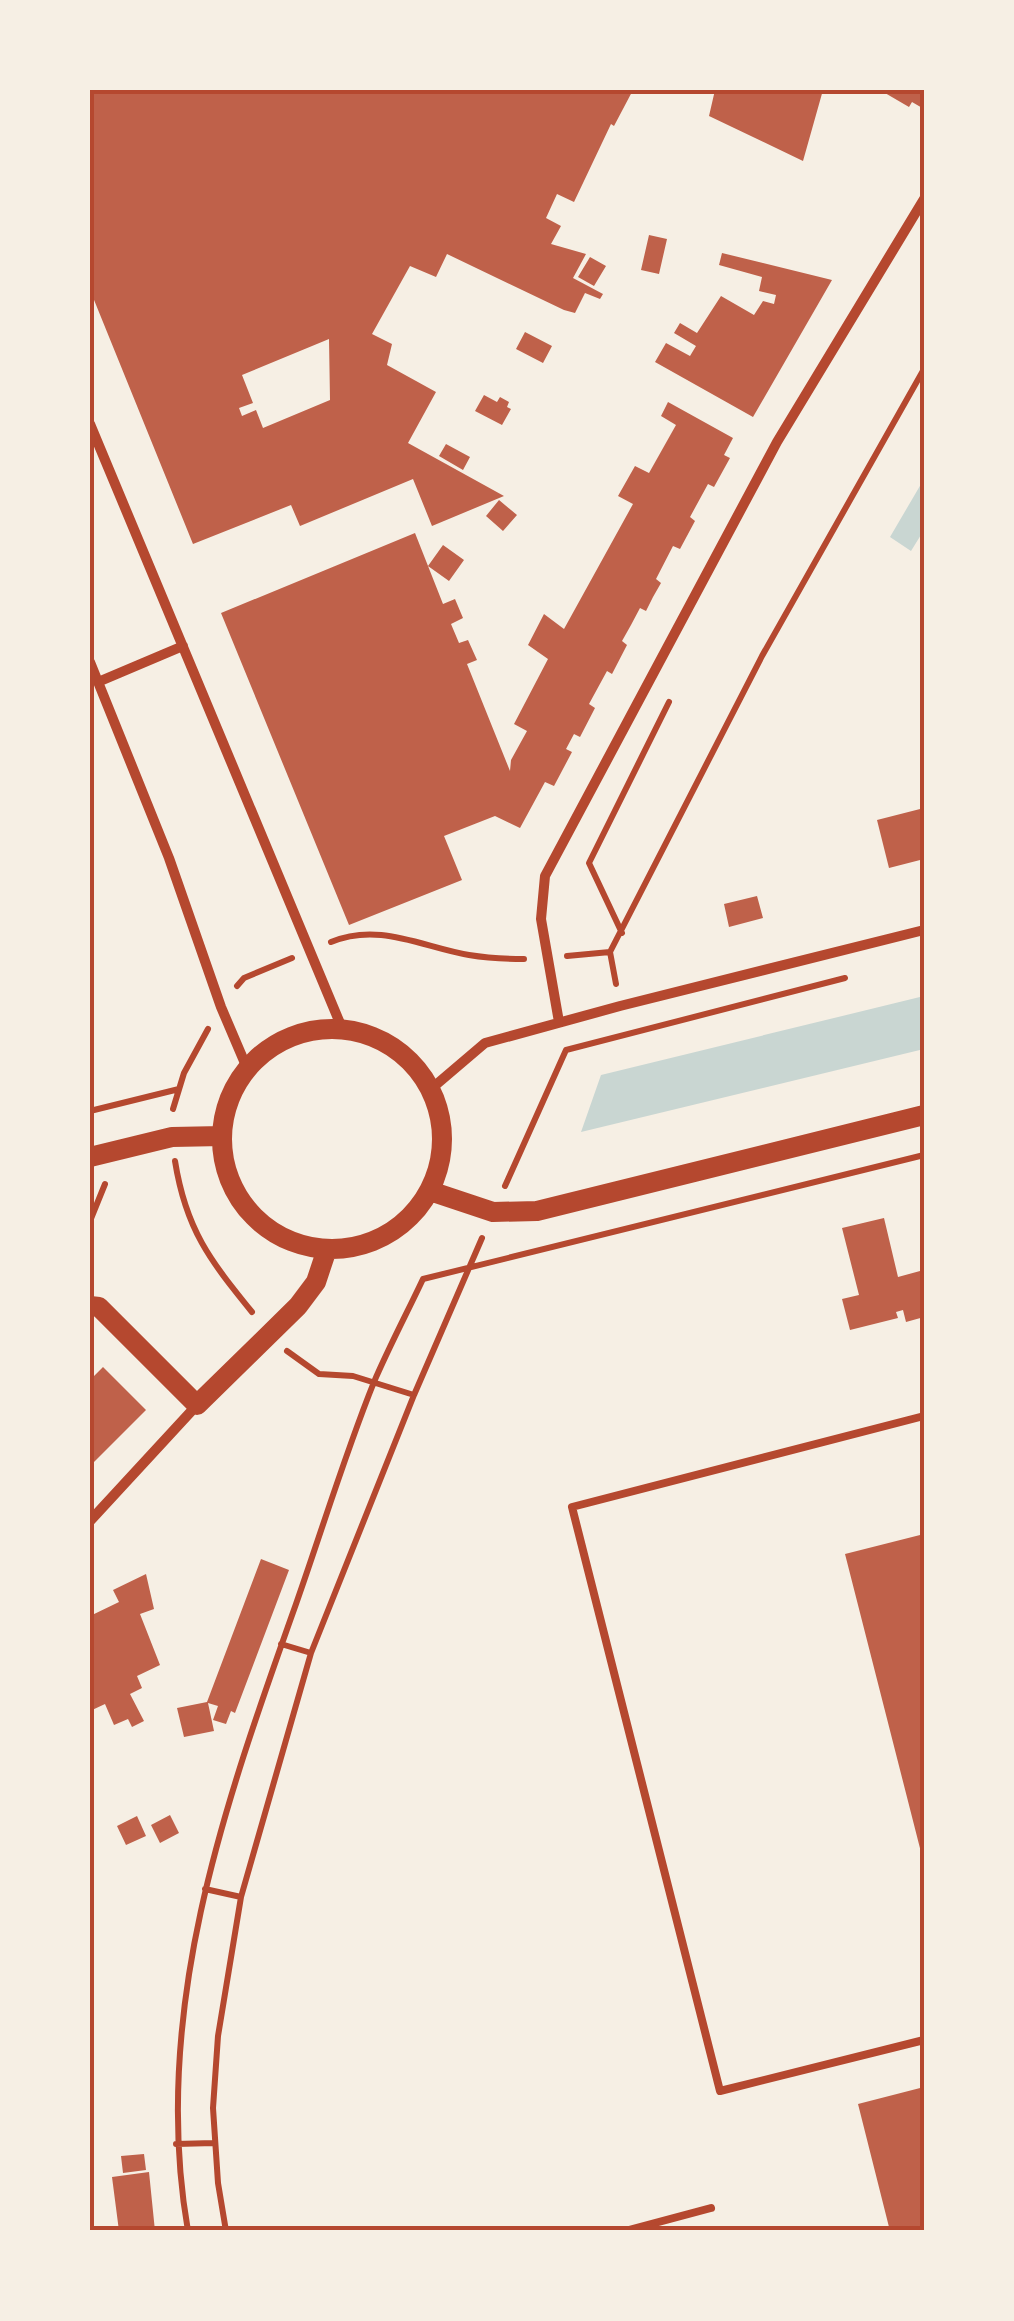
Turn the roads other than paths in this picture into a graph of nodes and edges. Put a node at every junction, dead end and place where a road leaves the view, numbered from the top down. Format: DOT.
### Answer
graph roads {
  1 [pos="924,198"];
  2 [pos="90,424"];
  3 [pos="183,646"];
  4 [pos="90,662"];
  5 [pos="98,682"];
  6 [pos="924,930"];
  7 [pos="559,1022"];
  8 [pos="342,1028"];
  9 [pos="247,1068"];
  10 [pos="431,1089"];
  11 [pos="924,1115"];
  12 [pos="222,1136"];
  13 [pos="90,1157"];
  14 [pos="430,1191"];
  15 [pos="327,1249"];
  16 [pos="90,1306"];
  17 [pos="197,1405"];
  18 [pos="924,1416"];
  19 [pos="90,1521"];
  20 [pos="924,2040"];
  21 [pos="712,2208"];
  22 [pos="624,2231"];
  1 -- 7 [label="street"];
  2 -- 3 [label="street"];
  3 -- 5 [label="street"];
  3 -- 8 [label="street"];
  4 -- 5 [label="street"];
  5 -- 9 [label="street"];
  6 -- 7 [label="street"];
  7 -- 10 [label="street"];
  8 -- 9 [label="main road"];
  8 -- 10 [label="main road"];
  9 -- 12 [label="main road"];
  10 -- 14 [label="main road"];
  11 -- 14 [label="main road"];
  12 -- 13 [label="main road"];
  12 -- 15 [label="main road"];
  14 -- 15 [label="main road"];
  15 -- 17 [label="main road"];
  16 -- 17 [label="main road"];
  17 -- 19 [label="street"];
  18 -- 20 [label="lane"];
  21 -- 22 [label="lane"];
}
